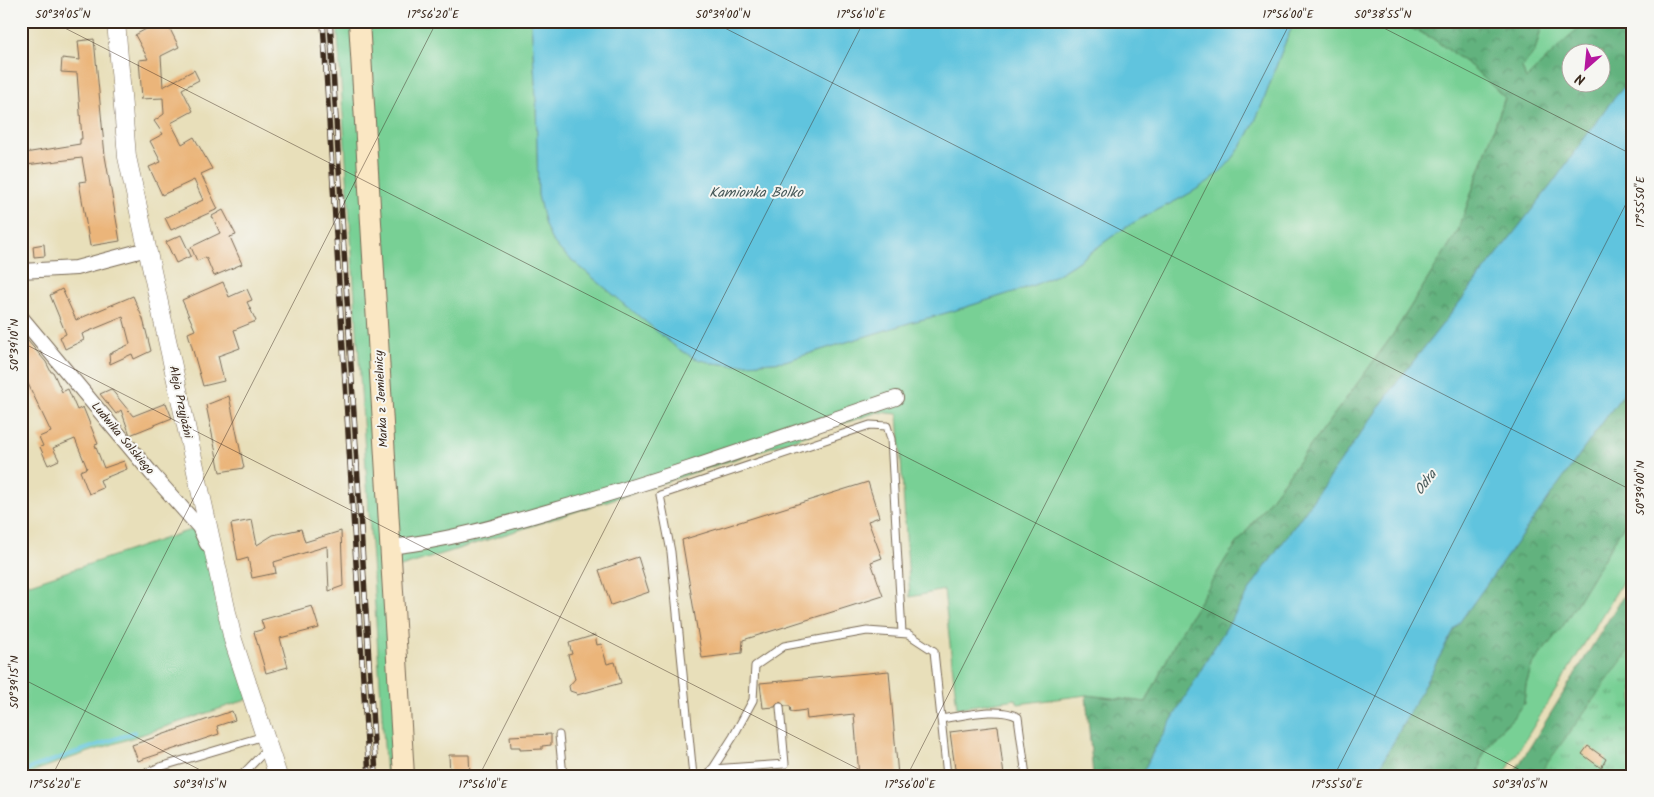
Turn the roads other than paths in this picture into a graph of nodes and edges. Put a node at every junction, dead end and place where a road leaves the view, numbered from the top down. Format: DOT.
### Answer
graph roads {
  1 [pos="116,21"];
  2 [pos="360,21"];
  3 [pos="147,249"];
  4 [pos="21,271"];
  5 [pos="21,317"];
  6 [pos="896,398"];
  7 [pos="390,547"];
  8 [pos="217,564"];
  9 [pos="902,634"];
  10 [pos="780,706"];
  11 [pos="941,719"];
  12 [pos="559,735"];
  13 [pos="267,742"];
  14 [pos="710,773"];
  15 [pos="139,776"];
  16 [pos="241,776"];
  17 [pos="278,776"];
  18 [pos="404,776"];
  19 [pos="563,776"];
  20 [pos="693,776"];
  21 [pos="947,776"];
  22 [pos="1026,776"];
  1 -- 3 [label="street, Aleja Przyjaźni"];
  2 -- 7 [label="main road, Marka z Jemielnicy"];
  3 -- 4 [label="street"];
  3 -- 8 [label="street, Aleja Przyjaźni"];
  5 -- 8 [label="street, Ludwika Solskiego"];
  6 -- 7 [label="street"];
  7 -- 18 [label="main road, Marka z Jemielnicy"];
  8 -- 13 [label="street, Aleja Przyjaźni"];
  9 -- 11 [label="lane"];
  9 -- 14 [label="lane"];
  9 -- 20 [label="lane"];
  10 -- 14 [label="lane"];
  11 -- 21 [label="lane"];
  11 -- 22 [label="lane"];
  12 -- 19 [label="lane"];
  13 -- 15 [label="lane"];
  13 -- 16 [label="lane"];
  13 -- 17 [label="street, Aleja Przyjaźni"];
}
